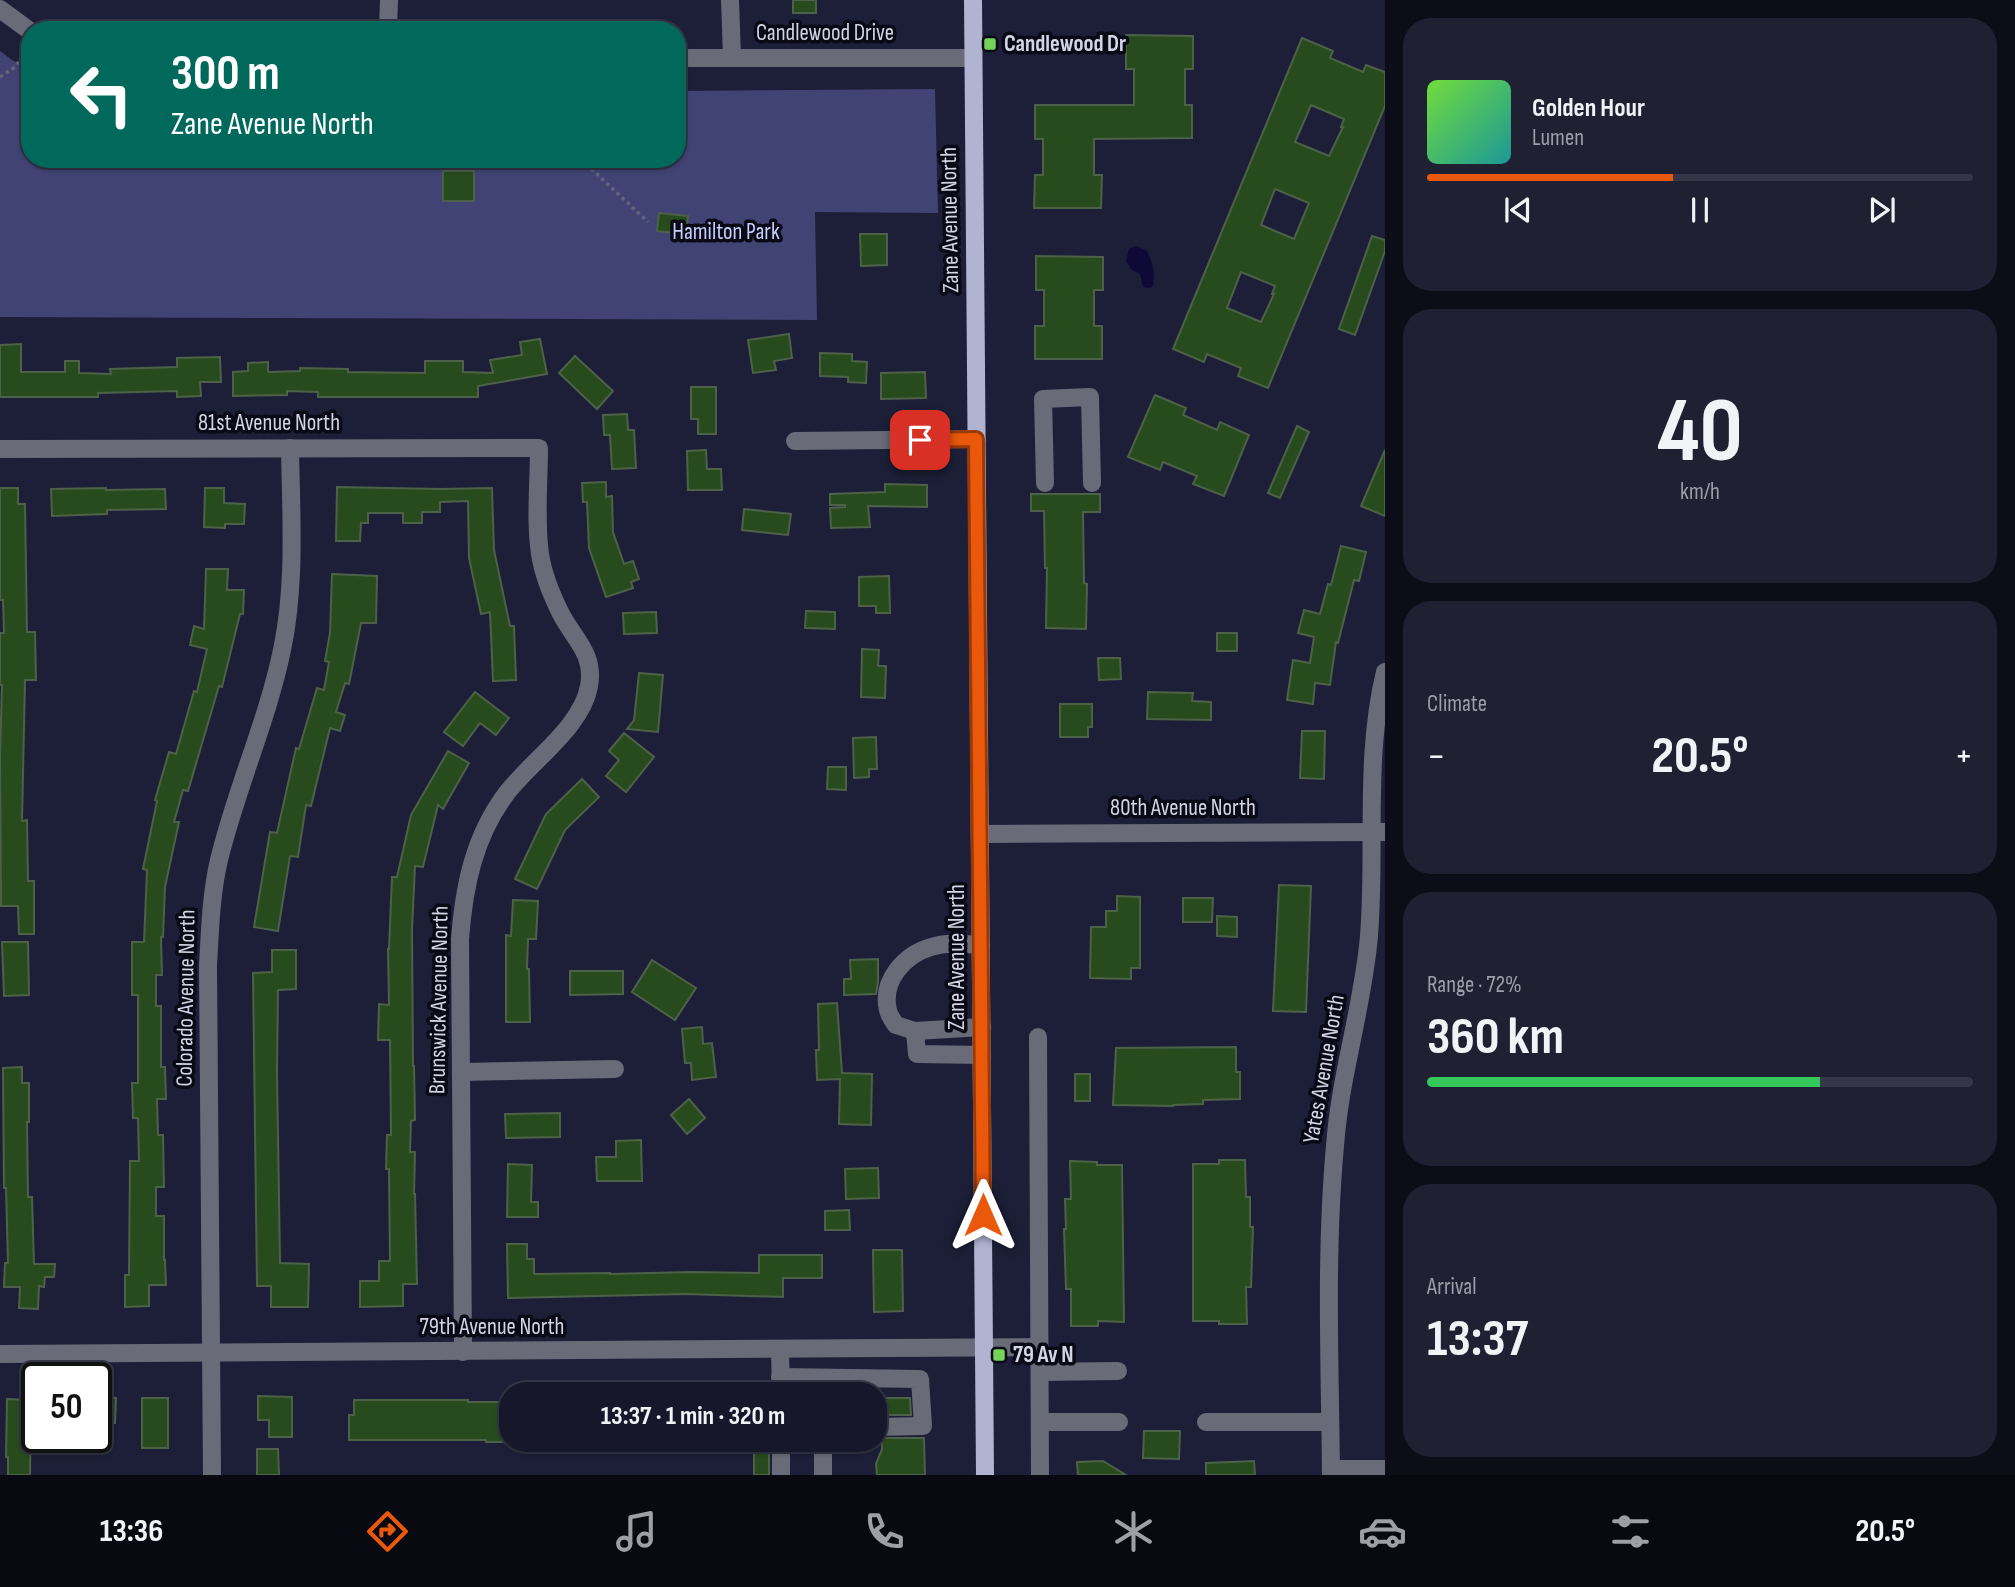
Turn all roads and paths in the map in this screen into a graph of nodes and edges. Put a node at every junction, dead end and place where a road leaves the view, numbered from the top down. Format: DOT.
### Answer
graph roads {
  1 [pos="389,0"];
  2 [pos="730,0"];
  3 [pos="973,0"];
  4 [pos="0,9"];
  5 [pos="388,21"];
  6 [pos="21,24"];
  7 [pos="732,57"];
  8 [pos="686,58"];
  9 [pos="973,58"];
  10 [pos="20,60"];
  11 [pos="0,77"];
  12 [pos="591,168"];
  13 [pos="648,222"];
  14 [pos="976,439"];
  15 [pos="794,441"];
  16 [pos="290,448"];
  17 [pos="539,448"];
  18 [pos="0,449"];
  19 [pos="1045,483"];
  20 [pos="1092,483"];
  21 [pos="1385,672"];
  22 [pos="1378,832"];
  23 [pos="980,834"];
  24 [pos="981,944"];
  25 [pos="982,1027"];
  26 [pos="915,1031"];
  27 [pos="1038,1037"];
  28 [pos="982,1055"];
  29 [pos="615,1069"];
  30 [pos="461,1072"];
  31 [pos="1039,1347"];
  32 [pos="984,1348"];
  33 [pos="780,1350"];
  34 [pos="463,1352"];
  35 [pos="0,1353"];
  36 [pos="211,1353"];
  37 [pos="1118,1371"];
  38 [pos="1040,1372"];
  39 [pos="780,1382"];
  40 [pos="873,1382"];
  41 [pos="1040,1422"];
  42 [pos="1119,1422"];
  43 [pos="1206,1422"];
  44 [pos="1331,1422"];
  45 [pos="887,1427"];
  46 [pos="781,1452"];
  47 [pos="823,1452"];
  48 [pos="1385,1469"];
  49 [pos="1331,1472"];
  50 [pos="212,1475"];
  51 [pos="781,1475"];
  52 [pos="823,1475"];
  53 [pos="985,1475"];
  54 [pos="1041,1475"];
  1 -- 5 [label="street"];
  2 -- 7 [label="street"];
  3 -- 9 [label="main road, Zane Avenue North"];
  4 -- 6 [label="street"];
  7 -- 8 [label="street, Candlewood Drive"];
  7 -- 9 [label="street, Candlewood Drive"];
  9 -- 14 [label="main road, Zane Avenue North"];
  10 -- 11 [label="path"];
  12 -- 13 [label="path"];
  14 -- 15 [label="street"];
  14 -- 23 [label="main road, Zane Avenue North"];
  16 -- 17 [label="street, 81st Avenue North"];
  16 -- 18 [label="street, 81st Avenue North"];
  16 -- 36 [label="street, Colorado Avenue North"];
  17 -- 30 [label="street, Brunswick Avenue North"];
  19 -- 20 [label="street"];
  21 -- 22 [label="street, Yates Avenue North"];
  22 -- 23 [label="street, 80th Avenue North"];
  22 -- 44 [label="street, Yates Avenue North"];
  23 -- 24 [label="main road, Zane Avenue North"];
  24 -- 25 [label="main road, Zane Avenue North"];
  24 -- 26 [label="street"];
  25 -- 26 [label="street"];
  25 -- 28 [label="main road, Zane Avenue North"];
  26 -- 28 [label="street"];
  27 -- 31 [label="street"];
  28 -- 32 [label="main road, Zane Avenue North"];
  29 -- 30 [label="street"];
  30 -- 34 [label="street, Brunswick Avenue North"];
  31 -- 32 [label="street, 79th Avenue North"];
  31 -- 38 [label="street"];
  32 -- 33 [label="street, 79th Avenue North"];
  32 -- 53 [label="main road, Zane Avenue North"];
  33 -- 34 [label="street, 79th Avenue North"];
  33 -- 39 [label="street"];
  34 -- 36 [label="street, 79th Avenue North"];
  35 -- 36 [label="street, 79th Avenue North"];
  36 -- 50 [label="street, Colorado Avenue North"];
  37 -- 38 [label="street"];
  38 -- 41 [label="street"];
  40 -- 45 [label="street"];
  41 -- 42 [label="street"];
  41 -- 54 [label="street"];
  43 -- 44 [label="street"];
  44 -- 49 [label="street, Yates Avenue North"];
  46 -- 51 [label="street"];
  47 -- 52 [label="street"];
  48 -- 49 [label="street"];
}
